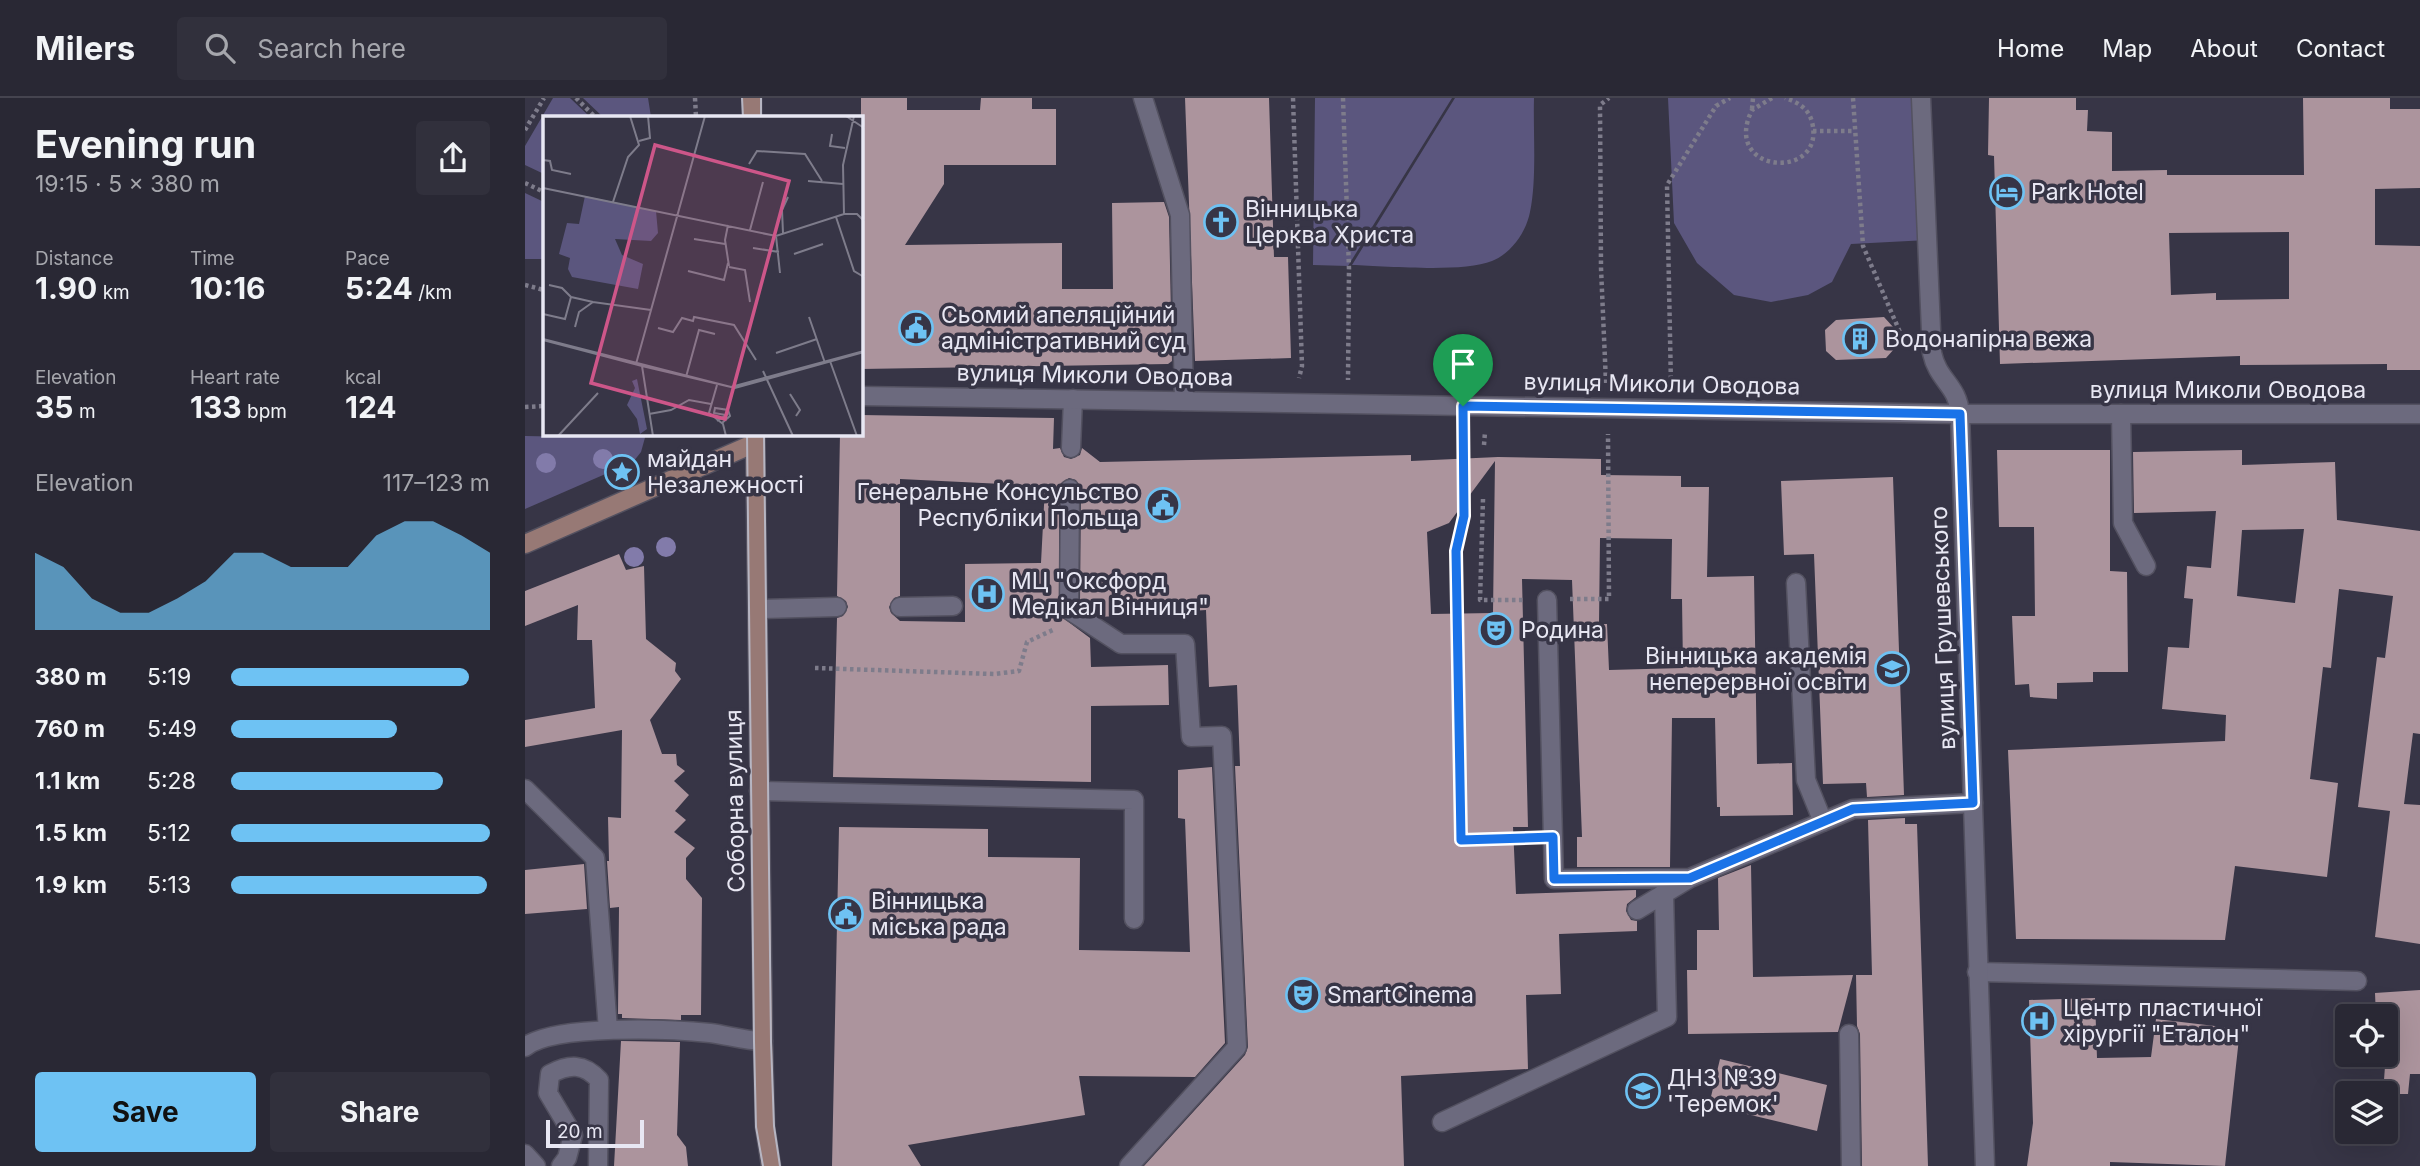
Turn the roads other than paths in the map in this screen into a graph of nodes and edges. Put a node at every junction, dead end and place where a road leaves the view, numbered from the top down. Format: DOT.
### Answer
graph roads {
  1 [pos="752,98"];
  2 [pos="1143,98"];
  3 [pos="1921,98"];
  4 [pos="752,116"];
  5 [pos="863,396"];
  6 [pos="1073,399"];
  7 [pos="1184,401"];
  8 [pos="1960,414"];
  9 [pos="2121,414"];
  10 [pos="2420,414"];
  11 [pos="755,439"];
  12 [pos="1071,448"];
  13 [pos="1070,489"];
  14 [pos="525,544"];
  15 [pos="2146,566"];
  16 [pos="1796,583"];
  17 [pos="1547,600"];
  18 [pos="953,606"];
  19 [pos="837,607"];
  20 [pos="900,607"];
  21 [pos="758,609"];
  22 [pos="525,789"];
  23 [pos="759,791"];
  24 [pos="1973,803"];
  25 [pos="1823,822"];
  26 [pos="1690,878"];
  27 [pos="1664,894"];
  28 [pos="1637,911"];
  29 [pos="1134,919"];
  30 [pos="1977,972"];
  31 [pos="2357,981"];
  32 [pos="608,1030"];
  33 [pos="1849,1034"];
  34 [pos="763,1041"];
  35 [pos="525,1048"];
  36 [pos="1442,1122"];
  37 [pos="525,1154"];
  38 [pos="536,1166"];
  39 [pos="561,1166"];
  40 [pos="598,1166"];
  41 [pos="771,1166"];
  42 [pos="1129,1166"];
  43 [pos="1851,1166"];
  44 [pos="1985,1166"];
  1 -- 4 [label="street"];
  2 -- 7 [label="street"];
  3 -- 8 [label="street, вулиця Грушевського"];
  5 -- 6 [label="street, вулиця Миколи Оводова"];
  6 -- 7 [label="street, вулиця Миколи Оводова"];
  6 -- 12 [label="street"];
  7 -- 8 [label="street, вулиця Миколи Оводова"];
  8 -- 9 [label="street, вулиця Миколи Оводова"];
  8 -- 24 [label="street, вулиця Грушевського"];
  9 -- 10 [label="street, вулиця Миколи Оводова"];
  9 -- 15 [label="street"];
  11 -- 14 [label="street"];
  11 -- 21 [label="street, Соборна вулиця"];
  13 -- 42 [label="street"];
  16 -- 25 [label="street"];
  17 -- 26 [label="street"];
  18 -- 20 [label="street"];
  19 -- 21 [label="street"];
  21 -- 23 [label="street, Соборна вулиця"];
  22 -- 32 [label="street"];
  23 -- 29 [label="street"];
  23 -- 34 [label="street, Соборна вулиця"];
  24 -- 25 [label="street"];
  24 -- 30 [label="street, вулиця Грушевського"];
  25 -- 26 [label="street"];
  26 -- 27 [label="street"];
  27 -- 28 [label="street"];
  27 -- 36 [label="street"];
  30 -- 31 [label="street"];
  30 -- 44 [label="street, вулиця Грушевського"];
  32 -- 34 [label="street"];
  32 -- 35 [label="street"];
  33 -- 43 [label="street"];
  34 -- 41 [label="street, Соборна вулиця"];
  37 -- 38 [label="street"];
  39 -- 40 [label="street"];
}
